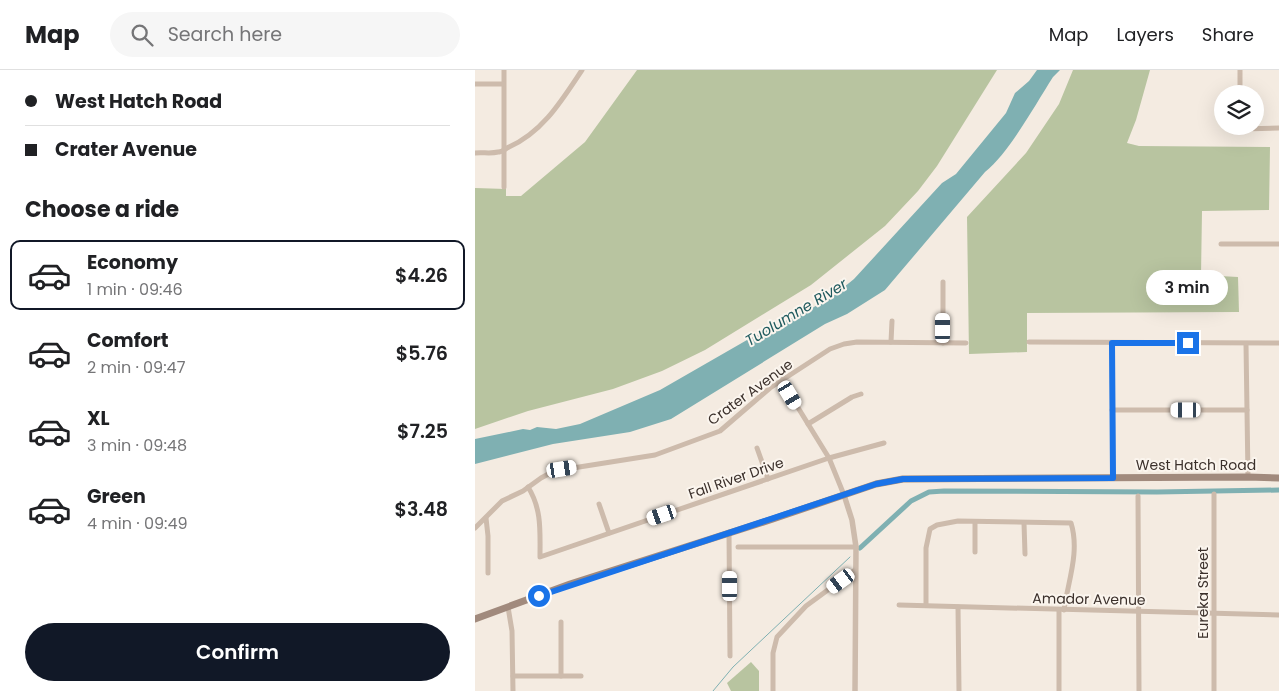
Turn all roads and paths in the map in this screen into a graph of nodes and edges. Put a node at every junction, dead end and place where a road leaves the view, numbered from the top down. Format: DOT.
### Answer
graph roads {
  1 [pos="504,70"];
  2 [pos="583,70"];
  3 [pos="1240,70"];
  4 [pos="475,84"];
  5 [pos="503,84"];
  6 [pos="1240,85"];
  7 [pos="1264,128"];
  8 [pos="1279,128"];
  9 [pos="503,150"];
  10 [pos="475,152"];
  11 [pos="504,187"];
  12 [pos="1221,244"];
  13 [pos="1279,244"];
  14 [pos="943,282"];
  15 [pos="891,321"];
  16 [pos="891,342"];
  17 [pos="1029,342"];
  18 [pos="943,343"];
  19 [pos="965,343"];
  20 [pos="1112,343"];
  21 [pos="1279,343"];
  22 [pos="1246,344"];
  23 [pos="781,380"];
  24 [pos="861,394"];
  25 [pos="1112,410"];
  26 [pos="1247,410"];
  27 [pos="808,424"];
  28 [pos="885,443"];
  29 [pos="757,448"];
  30 [pos="829,458"];
  31 [pos="1249,477"];
  32 [pos="1113,478"];
  33 [pos="1279,478"];
  34 [pos="768,479"];
  35 [pos="528,488"];
  36 [pos="1214,494"];
  37 [pos="844,495"];
  38 [pos="1138,496"];
  39 [pos="599,504"];
  40 [pos="486,518"];
  41 [pos="975,522"];
  42 [pos="1024,523"];
  43 [pos="475,528"];
  44 [pos="729,532"];
  45 [pos="609,533"];
  46 [pos="738,547"];
  47 [pos="856,547"];
  48 [pos="975,552"];
  49 [pos="1025,554"];
  50 [pos="855,570"];
  51 [pos="488,572"];
  52 [pos="899,605"];
  53 [pos="926,605"];
  54 [pos="508,607"];
  55 [pos="958,607"];
  56 [pos="1061,610"];
  57 [pos="1139,612"];
  58 [pos="1214,613"];
  59 [pos="1279,615"];
  60 [pos="475,619"];
  61 [pos="561,622"];
  62 [pos="730,656"];
  63 [pos="513,676"];
  64 [pos="561,676"];
  65 [pos="581,676"];
  66 [pos="513,691"];
  67 [pos="773,691"];
  68 [pos="855,691"];
  69 [pos="959,691"];
  70 [pos="1059,691"];
  71 [pos="1139,691"];
  72 [pos="1214,691"];
  1 -- 5 [label="street"];
  2 -- 9 [label="street"];
  3 -- 6 [label="street"];
  4 -- 5 [label="street"];
  5 -- 9 [label="street"];
  7 -- 8 [label="street"];
  9 -- 10 [label="street"];
  9 -- 11 [label="street"];
  12 -- 13 [label="street"];
  14 -- 18 [label="street"];
  15 -- 16 [label="street"];
  16 -- 18 [label="street, Crater Avenue"];
  16 -- 23 [label="street, Crater Avenue"];
  17 -- 20 [label="street"];
  18 -- 19 [label="street, Crater Avenue"];
  20 -- 22 [label="street"];
  20 -- 25 [label="street"];
  21 -- 22 [label="street"];
  22 -- 26 [label="street"];
  23 -- 27 [label="street"];
  23 -- 35 [label="street, Crater Avenue"];
  24 -- 27 [label="street"];
  25 -- 26 [label="street"];
  25 -- 32 [label="street"];
  26 -- 31 [label="street"];
  27 -- 30 [label="street"];
  28 -- 30 [label="street, Fall River Drive"];
  29 -- 34 [label="street"];
  30 -- 34 [label="street, Fall River Drive"];
  30 -- 37 [label="street"];
  31 -- 32 [label="main road, West Hatch Road"];
  31 -- 33 [label="main road, West Hatch Road"];
  32 -- 37 [label="main road, West Hatch Road"];
  34 -- 45 [label="street, Fall River Drive"];
  35 -- 40 [label="street, Crater Avenue"];
  35 -- 45 [label="street, Fall River Drive"];
  36 -- 58 [label="street, Eureka Street"];
  37 -- 44 [label="main road, West Hatch Road"];
  37 -- 47 [label="street"];
  38 -- 57 [label="street"];
  39 -- 45 [label="street"];
  40 -- 43 [label="street, Crater Avenue"];
  40 -- 51 [label="street"];
  41 -- 42 [label="street"];
  41 -- 48 [label="street"];
  41 -- 53 [label="street"];
  42 -- 49 [label="street"];
  42 -- 56 [label="street"];
  44 -- 54 [label="main road, West Hatch Road"];
  44 -- 62 [label="street"];
  46 -- 47 [label="street"];
  47 -- 50 [label="street"];
  50 -- 67 [label="street"];
  50 -- 68 [label="street"];
  52 -- 53 [label="street, Amador Avenue"];
  53 -- 55 [label="street, Amador Avenue"];
  54 -- 60 [label="main road, West Hatch Road"];
  54 -- 63 [label="street"];
  55 -- 56 [label="street, Amador Avenue"];
  55 -- 69 [label="street"];
  56 -- 57 [label="street, Amador Avenue"];
  56 -- 70 [label="street"];
  57 -- 58 [label="street, Amador Avenue"];
  57 -- 71 [label="street"];
  58 -- 59 [label="street, Amador Avenue"];
  58 -- 72 [label="street, Eureka Street"];
  61 -- 64 [label="street"];
  63 -- 64 [label="street"];
  63 -- 66 [label="street"];
  64 -- 65 [label="street"];
}
